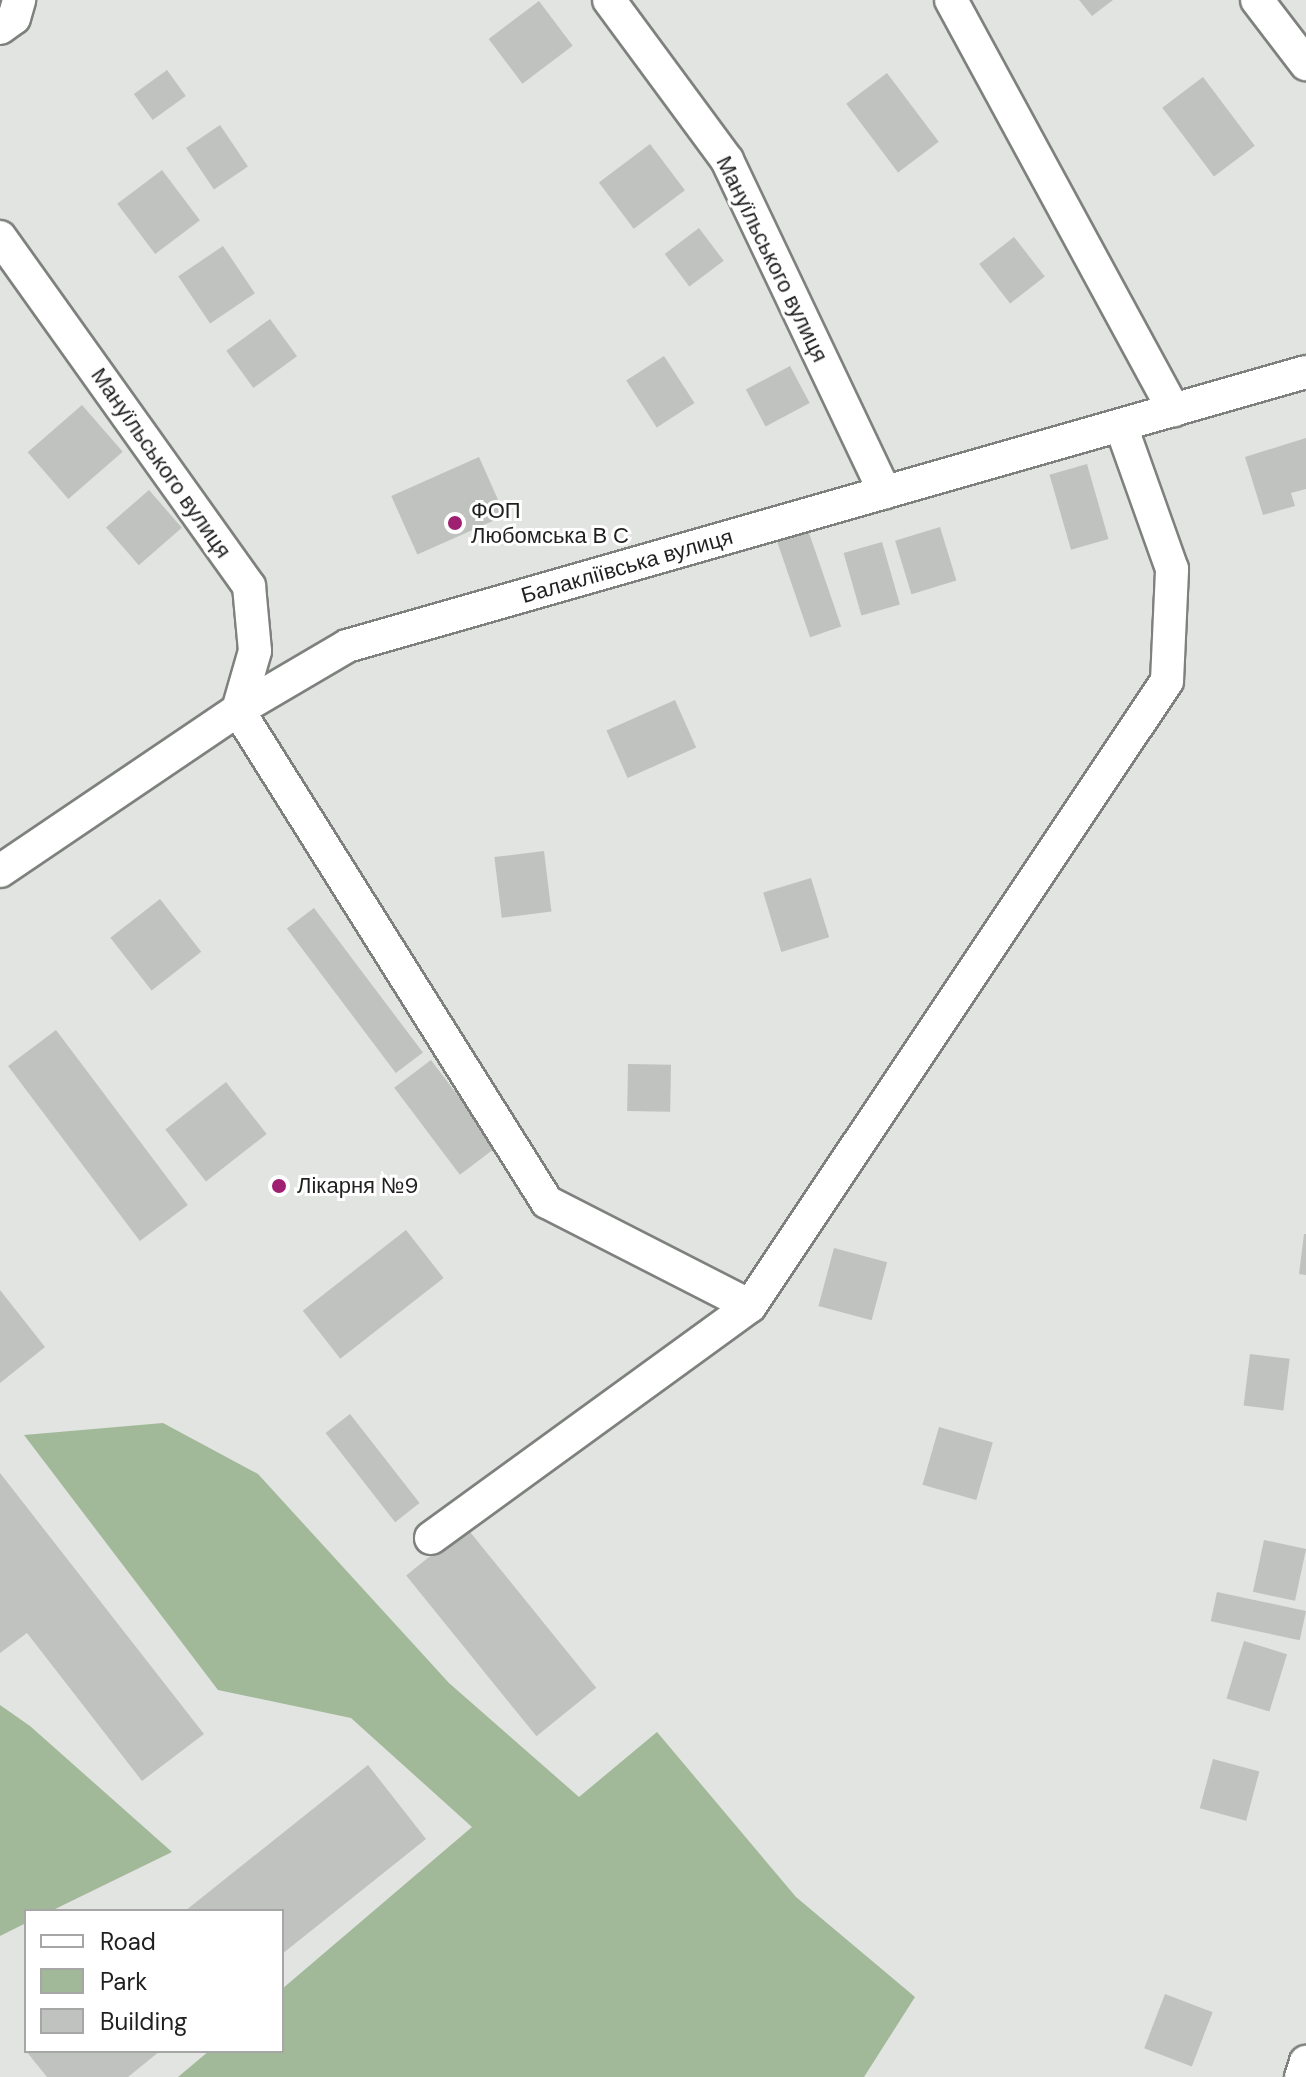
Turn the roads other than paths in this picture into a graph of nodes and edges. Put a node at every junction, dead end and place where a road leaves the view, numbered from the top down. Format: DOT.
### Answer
graph roads {
  1 [pos="19,0"];
  2 [pos="609,0"];
  3 [pos="951,0"];
  4 [pos="1257,0"];
  5 [pos="0,28"];
  6 [pos="1306,64"];
  7 [pos="0,237"];
  8 [pos="1306,372"];
  9 [pos="1174,410"];
  10 [pos="1121,426"];
  11 [pos="885,492"];
  12 [pos="238,710"];
  13 [pos="0,871"];
  14 [pos="750,1306"];
  15 [pos="431,1538"];
  16 [pos="1306,2062"];
  17 [pos="1301,2077"];
  1 -- 5 [label="street"];
  2 -- 11 [label="street, Мануїльського вулиця"];
  3 -- 9 [label="street"];
  4 -- 6 [label="street"];
  7 -- 12 [label="street, Мануїльського вулиця"];
  8 -- 9 [label="street, Балакліївська вулиця"];
  9 -- 10 [label="street, Балакліївська вулиця"];
  10 -- 11 [label="street, Балакліївська вулиця"];
  10 -- 14 [label="street"];
  11 -- 12 [label="street, Балакліївська вулиця"];
  12 -- 13 [label="street, Балакліївська вулиця"];
  12 -- 14 [label="street"];
  14 -- 15 [label="street"];
  16 -- 17 [label="street"];
}
